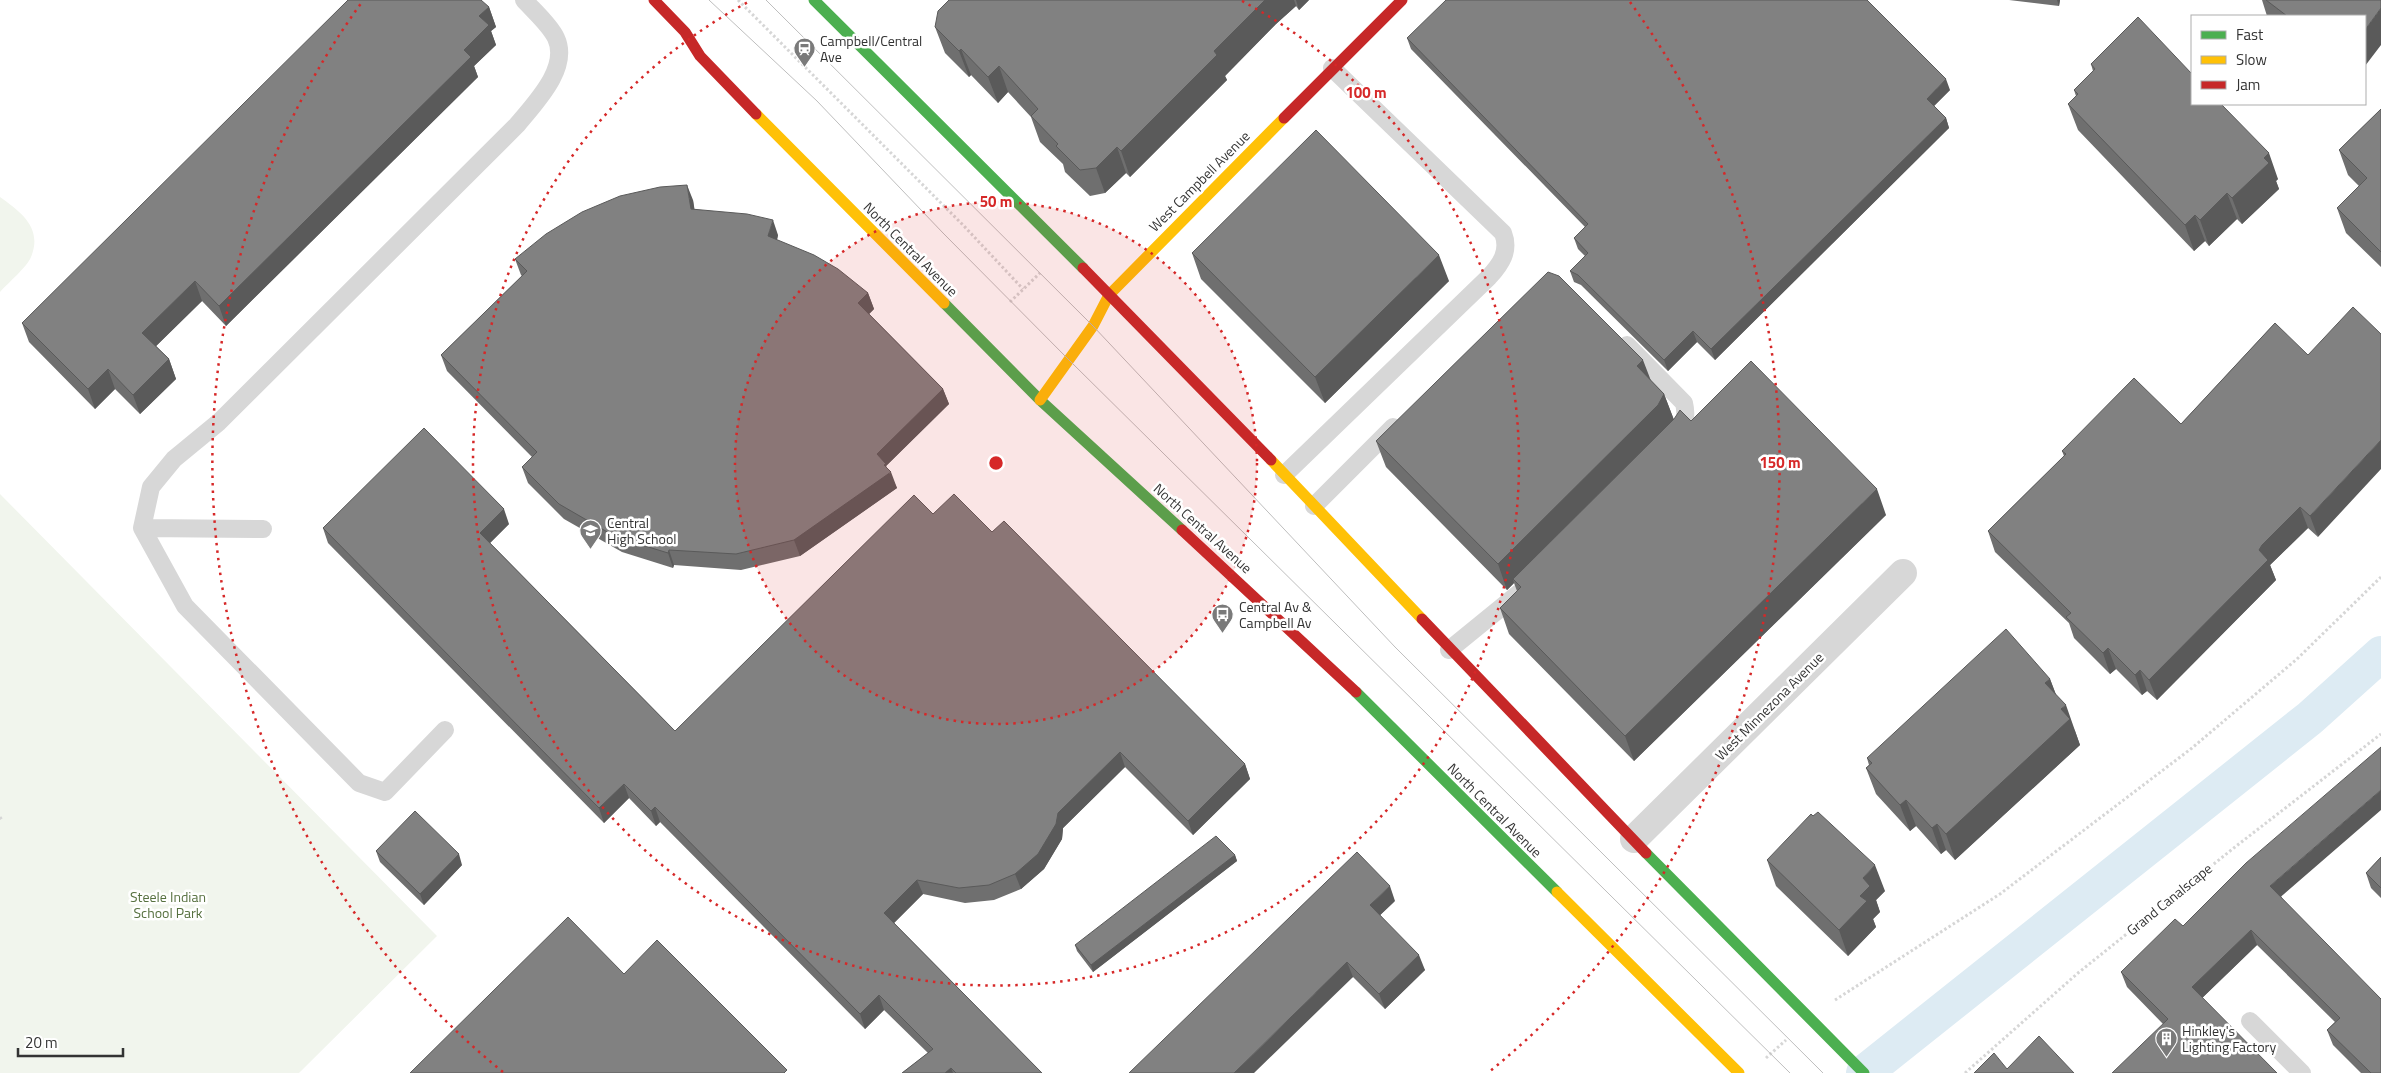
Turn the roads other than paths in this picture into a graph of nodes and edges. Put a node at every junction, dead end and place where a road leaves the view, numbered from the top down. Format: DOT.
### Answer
graph roads {
  1 [pos="524,0"];
  2 [pos="654,0"];
  3 [pos="814,0"];
  4 [pos="1402,0"];
  5 [pos="1332,68"];
  6 [pos="1109,295"];
  7 [pos="1615,334"];
  8 [pos="1040,400"];
  9 [pos="1404,416"];
  10 [pos="1669,445"];
  11 [pos="1284,475"];
  12 [pos="1314,506"];
  13 [pos="142,528"];
  14 [pos="263,529"];
  15 [pos="1903,573"];
  16 [pos="1534,578"];
  17 [pos="1449,650"];
  18 [pos="445,730"];
  19 [pos="1634,839"];
  20 [pos="2250,1021"];
  21 [pos="1739,1073"];
  22 [pos="1864,1073"];
  23 [pos="2302,1073"];
  1 -- 13 [label="lane"];
  2 -- 8 [label="main road, North Central Avenue"];
  3 -- 6 [label="main road"];
  4 -- 5 [label="main road, West Campbell Avenue"];
  5 -- 6 [label="main road, West Campbell Avenue"];
  5 -- 11 [label="lane"];
  6 -- 8 [label="main road, West Campbell Avenue"];
  6 -- 11 [label="main road"];
  7 -- 10 [label="lane"];
  8 -- 21 [label="main road, North Central Avenue"];
  9 -- 12 [label="lane"];
  11 -- 12 [label="main road"];
  12 -- 17 [label="main road"];
  13 -- 14 [label="lane"];
  13 -- 18 [label="lane"];
  15 -- 19 [label="street, West Minnezona Avenue"];
  16 -- 17 [label="lane"];
  17 -- 19 [label="main road"];
  19 -- 22 [label="main road"];
  20 -- 23 [label="lane"];
}
